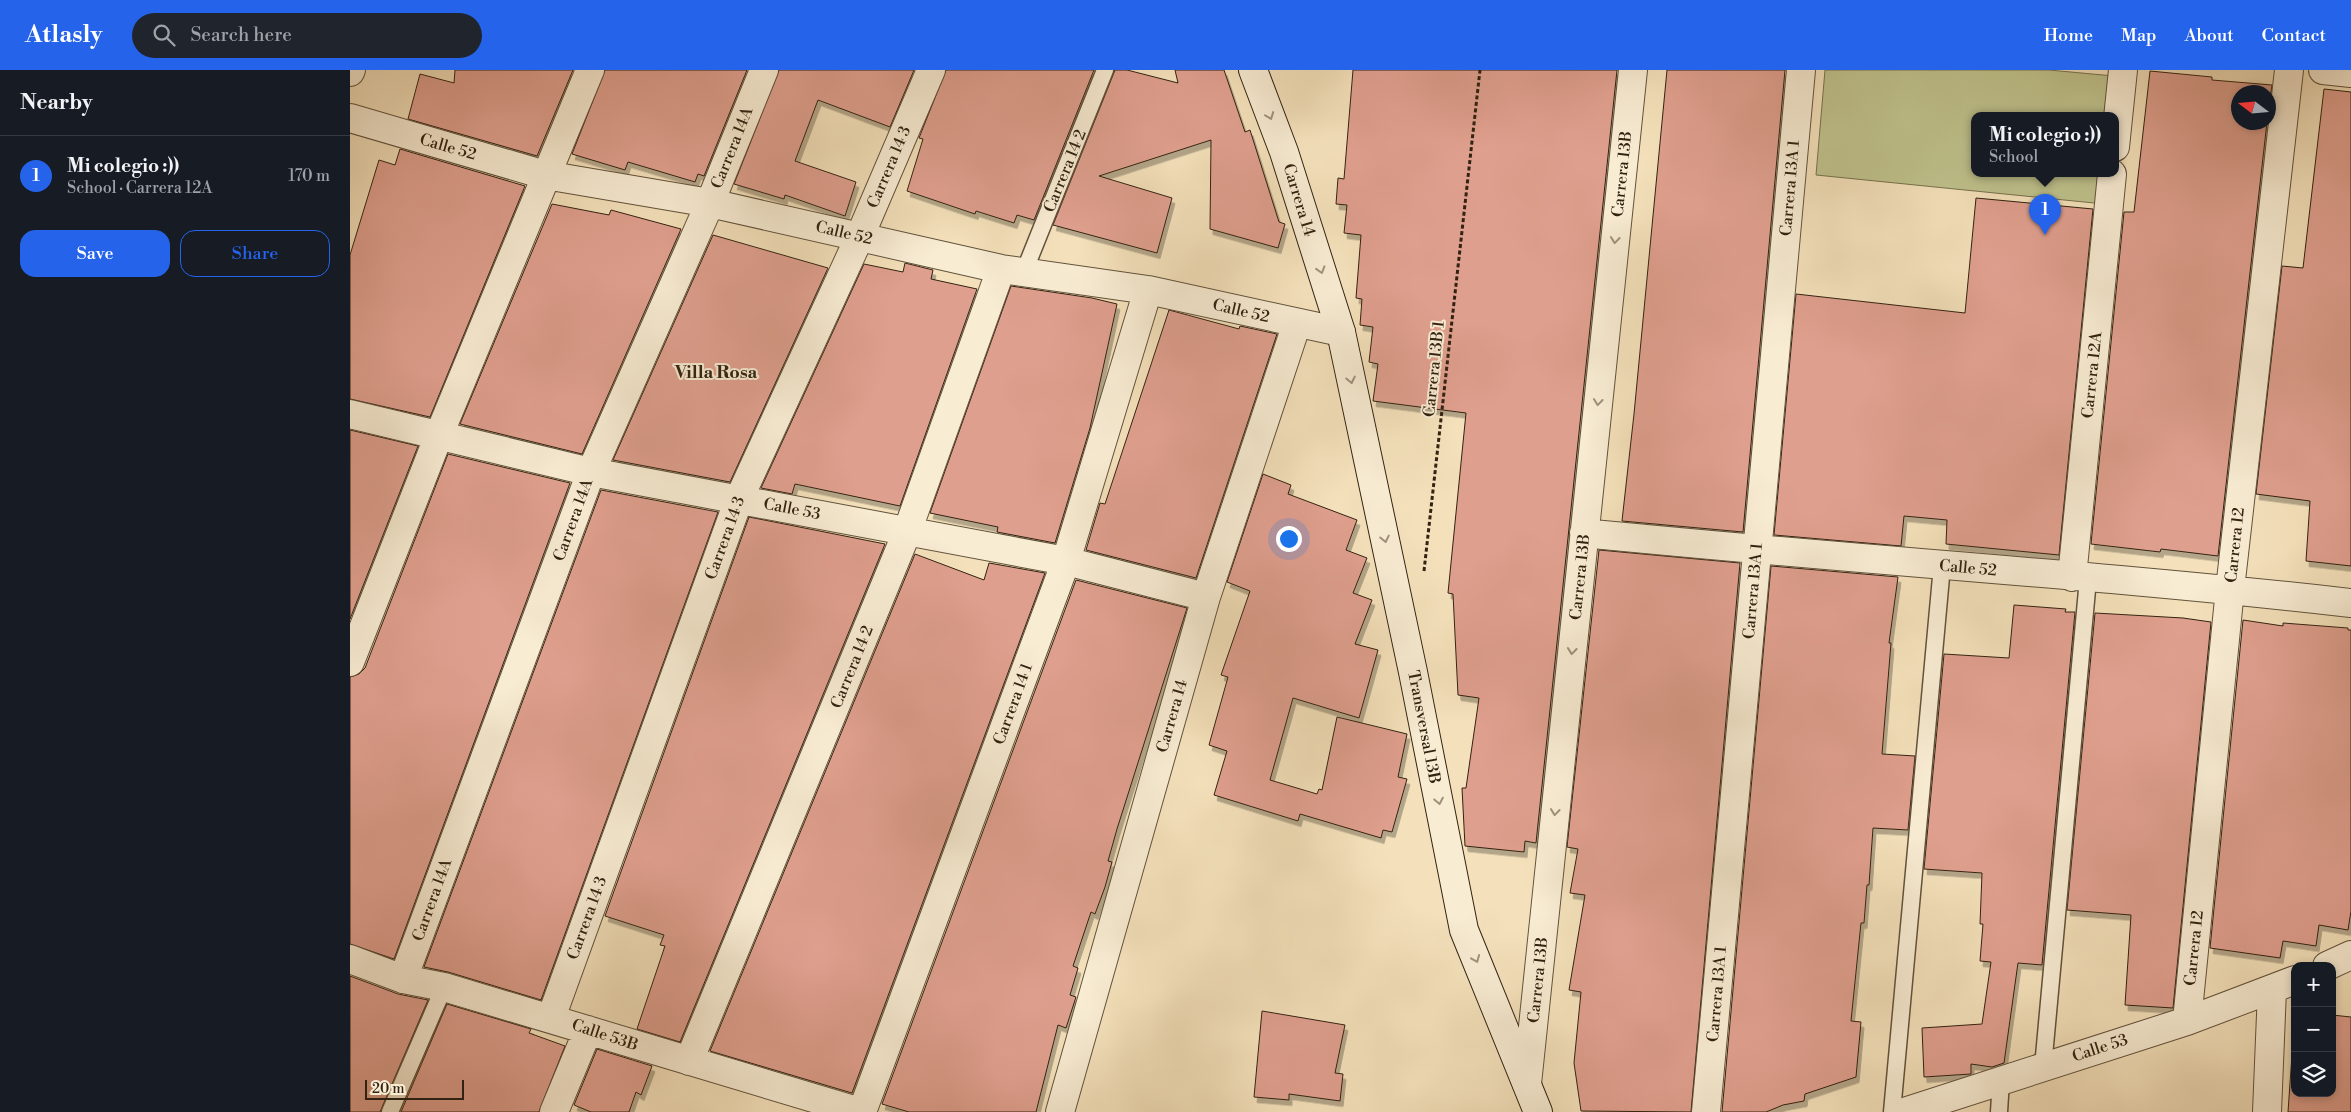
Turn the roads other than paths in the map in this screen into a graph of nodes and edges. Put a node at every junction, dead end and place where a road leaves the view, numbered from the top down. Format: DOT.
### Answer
graph roads {
  1 [pos="590,70"];
  2 [pos="764,70"];
  3 [pos="930,70"];
  4 [pos="1105,70"];
  5 [pos="1253,70"];
  6 [pos="1633,70"];
  7 [pos="1801,70"];
  8 [pos="2123,70"];
  9 [pos="2289,70"];
  10 [pos="2322,70"];
  11 [pos="2351,73"];
  12 [pos="2119,112"];
  13 [pos="350,118"];
  14 [pos="546,175"];
  15 [pos="2112,177"];
  16 [pos="710,203"];
  17 [pos="860,236"];
  18 [pos="1012,270"];
  19 [pos="1148,290"];
  20 [pos="1297,323"];
  21 [pos="1341,332"];
  22 [pos="350,414"];
  23 [pos="439,436"];
  24 [pos="591,472"];
  25 [pos="739,499"];
  26 [pos="907,532"];
  27 [pos="1584,533"];
  28 [pos="1756,551"];
  29 [pos="1066,561"];
  30 [pos="1942,566"];
  31 [pos="2080,578"];
  32 [pos="2230,589"];
  33 [pos="1206,597"];
  34 [pos="2351,603"];
  35 [pos="350,662"];
  36 [pos="2351,955"];
  37 [pos="350,959"];
  38 [pos="2336,962"];
  39 [pos="403,979"];
  40 [pos="2283,985"];
  41 [pos="444,987"];
  42 [pos="551,1018"];
  43 [pos="2187,1021"];
  44 [pos="588,1030"];
  45 [pos="689,1061"];
  46 [pos="2043,1067"];
  47 [pos="2001,1080"];
  48 [pos="1527,1084"];
  49 [pos="390,1112"];
  50 [pos="554,1112"];
  51 [pos="861,1112"];
  52 [pos="1060,1112"];
  53 [pos="1538,1112"];
  54 [pos="1706,1112"];
  55 [pos="1892,1112"];
  56 [pos="1904,1112"];
  57 [pos="1999,1112"];
  58 [pos="2267,1112"];
  1 -- 14 [label="street"];
  2 -- 16 [label="street, Carrera 14A"];
  3 -- 17 [label="street, Carrera 14 3"];
  4 -- 18 [label="lane, Carrera 14 2"];
  5 -- 21 [label="street, Carrera 14, one-way"];
  6 -- 27 [label="street, Carrera 13B, one-way"];
  7 -- 28 [label="street, Carrera 13A 1"];
  8 -- 12 [label="street"];
  9 -- 32 [label="street, Carrera 12"];
  10 -- 11 [label="street"];
  13 -- 14 [label="street, Calle 52"];
  14 -- 16 [label="street, Calle 52"];
  14 -- 23 [label="street"];
  15 -- 31 [label="street, Carrera 12A"];
  16 -- 17 [label="street, Calle 52"];
  16 -- 24 [label="street, Carrera 14A"];
  17 -- 18 [label="street, Calle 52"];
  17 -- 25 [label="street, Carrera 14 3"];
  18 -- 19 [label="street, Calle 52"];
  18 -- 26 [label="street, Carrera 14 2"];
  19 -- 20 [label="street, Calle 52"];
  19 -- 29 [label="street, Carrera 14 1"];
  20 -- 21 [label="street, Calle 52"];
  20 -- 33 [label="street, Carrera 14"];
  21 -- 48 [label="street, Transversal 13B, one-way"];
  22 -- 23 [label="street, Calle 53"];
  23 -- 24 [label="street, Calle 53"];
  23 -- 35 [label="street"];
  24 -- 25 [label="street, Calle 53"];
  24 -- 39 [label="street, Carrera 14A"];
  25 -- 26 [label="street, Calle 53"];
  25 -- 42 [label="street, Carrera 14 3"];
  26 -- 29 [label="street, Calle 53"];
  26 -- 45 [label="street, Carrera 14 2"];
  27 -- 28 [label="street, Calle 52"];
  27 -- 48 [label="street, Carrera 13B, one-way"];
  28 -- 30 [label="street, Calle 52"];
  28 -- 54 [label="street, Carrera 13A 1"];
  29 -- 33 [label="street, Calle 53"];
  29 -- 51 [label="street, Carrera 14 1"];
  30 -- 31 [label="street, Calle 52"];
  30 -- 55 [label="lane"];
  31 -- 32 [label="street, Calle 52"];
  31 -- 46 [label="lane"];
  32 -- 34 [label="street, Calle 52"];
  32 -- 43 [label="street, Carrera 12"];
  33 -- 52 [label="street, Carrera 14"];
  36 -- 38 [label="street"];
  37 -- 39 [label="street, Calle 53B"];
  39 -- 41 [label="street, Calle 53B"];
  40 -- 43 [label="street, Calle 53"];
  40 -- 58 [label="street"];
  41 -- 42 [label="street, Calle 53B"];
  41 -- 49 [label="lane"];
  42 -- 44 [label="street, Calle 53B"];
  43 -- 46 [label="street, Calle 53"];
  44 -- 45 [label="street, Calle 53B"];
  44 -- 50 [label="street"];
  45 -- 51 [label="street, Calle 53B"];
  46 -- 47 [label="street, Calle 53"];
  47 -- 56 [label="street, Calle 53"];
  47 -- 57 [label="lane"];
  48 -- 53 [label="street, Transversal 13B"];
}
